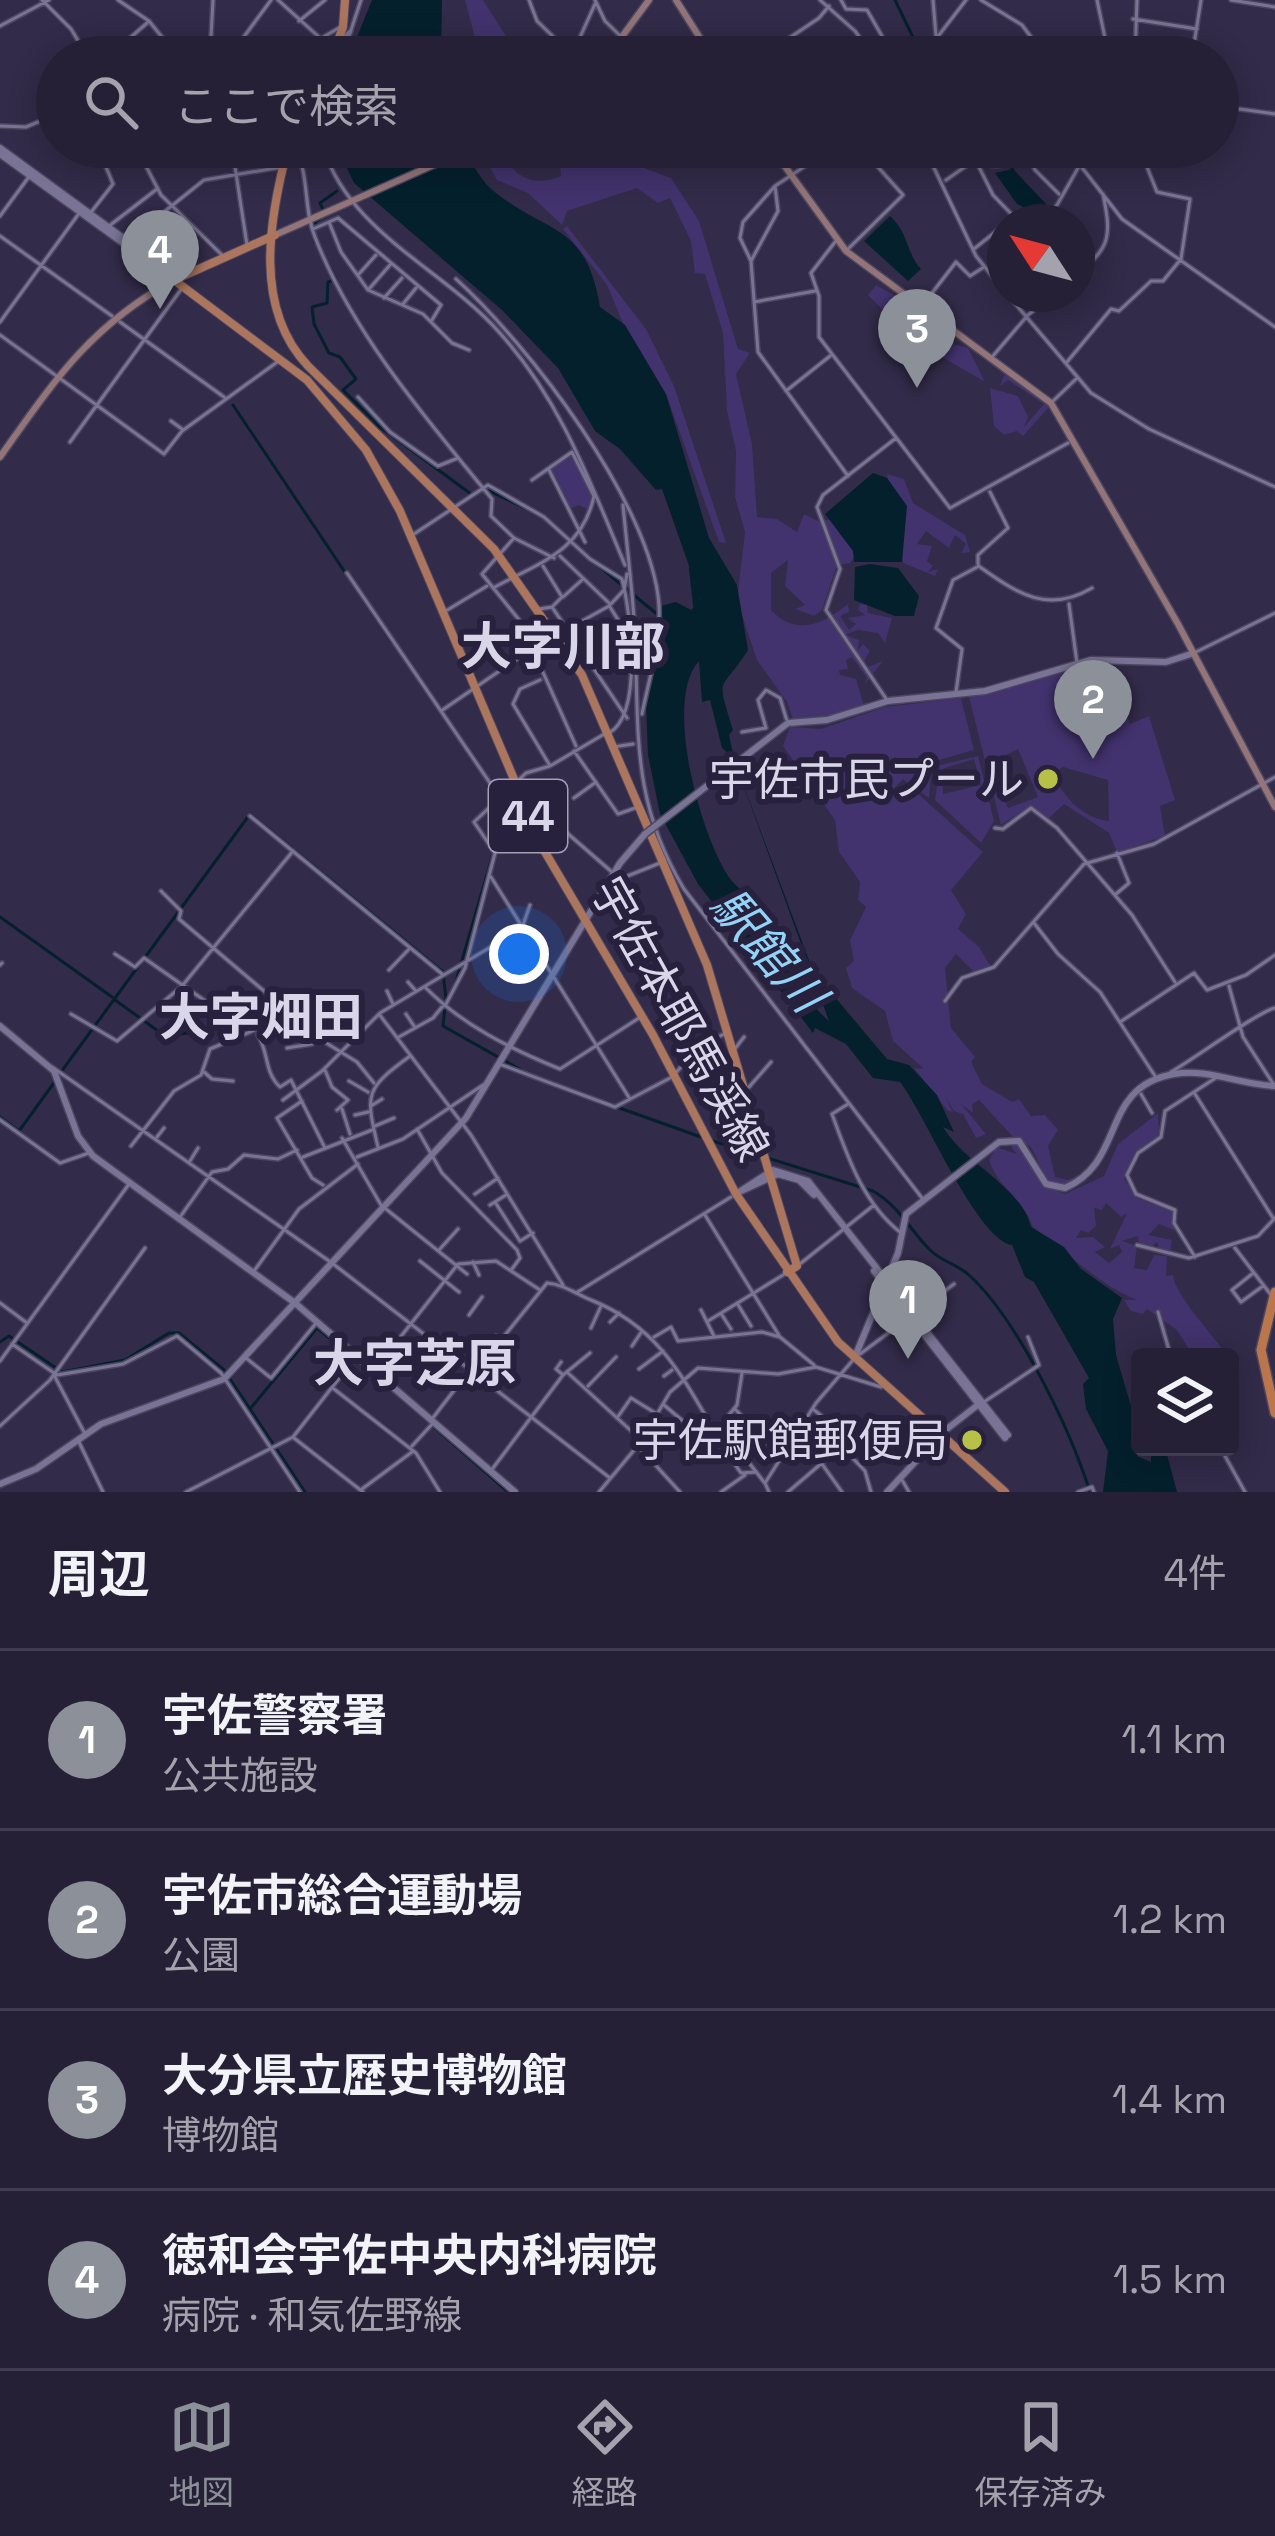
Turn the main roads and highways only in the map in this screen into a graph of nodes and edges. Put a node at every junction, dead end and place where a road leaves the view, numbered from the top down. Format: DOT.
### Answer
graph roads {
  1 [pos="345,0"];
  2 [pos="649,0"];
  3 [pos="676,0"];
  4 [pos="342,36"];
  5 [pos="622,36"];
  6 [pos="699,36"];
  7 [pos="283,168"];
  8 [pos="427,168"];
  9 [pos="785,168"];
  10 [pos="275,235"];
  11 [pos="178,282"];
  12 [pos="286,355"];
  13 [pos="371,453"];
  14 [pos="0,457"];
  15 [pos="445,612"];
  16 [pos="1275,807"];
  17 [pos="586,920"];
  18 [pos="675,1073"];
  19 [pos="738,1193"];
  20 [pos="791,1270"];
  21 [pos="1274,1295"];
  22 [pos="857,1357"];
  23 [pos="1275,1413"];
  24 [pos="941,1433"];
  25 [pos="1009,1492"];
  1 -- 4 [label="main road"];
  2 -- 5 [label="main road"];
  3 -- 6 [label="main road"];
  7 -- 10 [label="main road, 宇佐本耶馬渓線 / 44"];
  8 -- 10 [label="main road"];
  9 -- 16 [label="main road"];
  10 -- 11 [label="main road"];
  10 -- 12 [label="main road, 宇佐本耶馬渓線 / 44"];
  11 -- 12 [label="main road, 宇佐本耶馬渓線 / 44"];
  11 -- 14 [label="main road"];
  12 -- 13 [label="main road, 宇佐本耶馬渓線 / 44"];
  12 -- 20 [label="main road, 宇佐本耶馬渓線 / 44"];
  13 -- 15 [label="main road, 宇佐本耶馬渓線 / 44"];
  13 -- 15 [label="main road, 宇佐本耶馬渓線 / 44"];
  15 -- 17 [label="main road, 宇佐本耶馬渓線 / 44"];
  17 -- 18 [label="main road, 宇佐本耶馬渓線 / 44"];
  17 -- 18 [label="main road, 宇佐本耶馬渓線 / 44"];
  18 -- 19 [label="main road, 宇佐本耶馬渓線 / 44"];
  18 -- 19 [label="main road, 宇佐本耶馬渓線 / 44"];
  19 -- 20 [label="main road, 宇佐本耶馬渓線 / 44"];
  20 -- 22 [label="main road, 宇佐本耶馬渓線 / 44"];
  21 -- 23 [label="highway"];
  22 -- 24 [label="main road, 宇佐本耶馬渓線 / 44"];
  22 -- 24 [label="main road, 宇佐本耶馬渓線 / 44"];
  24 -- 25 [label="main road, 宇佐本耶馬渓線 / 44"];
  24 -- 25 [label="main road, 宇佐本耶馬渓線 / 44"];
}
